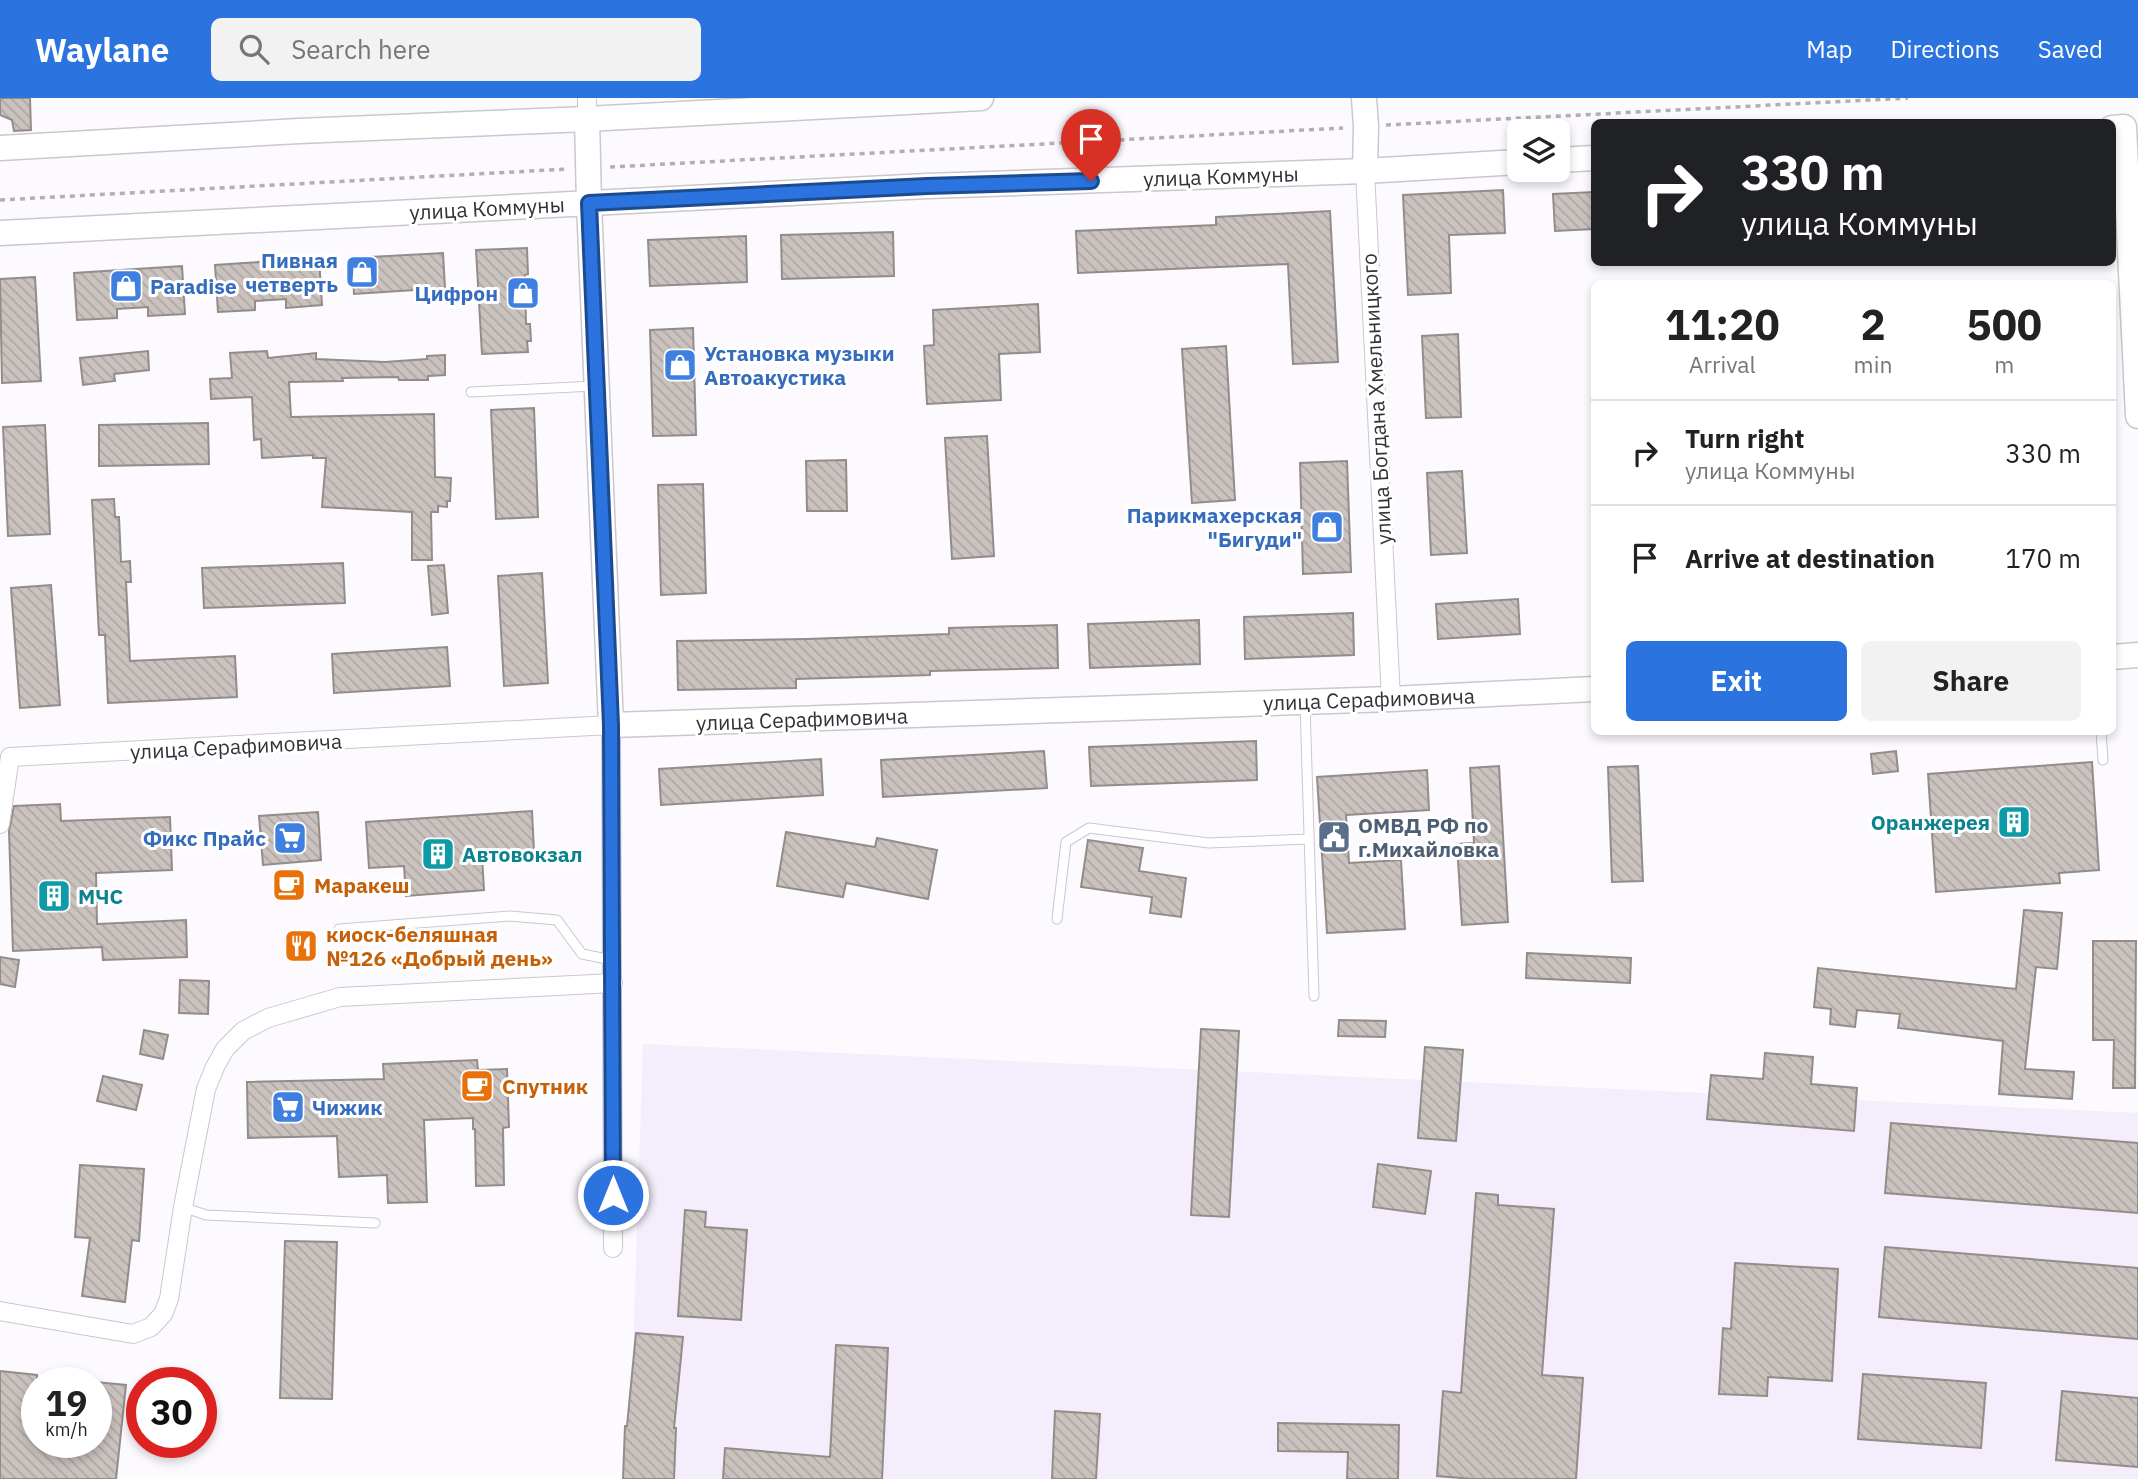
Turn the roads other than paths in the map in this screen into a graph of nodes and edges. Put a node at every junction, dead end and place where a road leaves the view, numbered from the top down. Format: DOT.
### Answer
graph roads {
  1 [pos="981,98"];
  2 [pos="1364,98"];
  3 [pos="587,109"];
  4 [pos="2118,128"];
  5 [pos="0,148"];
  6 [pos="1591,158"];
  7 [pos="1570,159"];
  8 [pos="1507,163"];
  9 [pos="1365,171"];
  10 [pos="589,203"];
  11 [pos="2134,231"];
  12 [pos="0,233"];
  13 [pos="597,386"];
  14 [pos="471,392"];
  15 [pos="2138,416"];
  16 [pos="2138,655"];
  17 [pos="2116,657"];
  18 [pos="1591,689"];
  19 [pos="1391,699"];
  20 [pos="1305,702"];
  21 [pos="611,725"];
  22 [pos="2101,735"];
  23 [pos="5,751"];
  24 [pos="2103,760"];
  25 [pos="0,824"];
  26 [pos="1309,839"];
  27 [pos="1057,919"];
  28 [pos="340,929"];
  29 [pos="612,960"];
  30 [pos="613,983"];
  31 [pos="1314,996"];
  32 [pos="183,1208"];
  33 [pos="375,1223"];
  34 [pos="613,1248"];
  35 [pos="0,1311"];
  1 -- 3 [label="street"];
  2 -- 9 [label="street, улица Богдана Хмельницкого"];
  3 -- 5 [label="street"];
  3 -- 10 [label="street"];
  4 -- 11 [label="street"];
  6 -- 7 [label="street"];
  8 -- 9 [label="street, улица Коммуны"];
  9 -- 10 [label="street, улица Коммуны"];
  9 -- 19 [label="street, улица Богдана Хмельницкого"];
  10 -- 12 [label="street, улица Коммуны"];
  10 -- 13 [label="street"];
  11 -- 15 [label="street"];
  13 -- 14 [label="lane"];
  13 -- 21 [label="street"];
  16 -- 17 [label="street"];
  18 -- 19 [label="street, улица Серафимовича"];
  19 -- 20 [label="street, улица Серафимовича"];
  20 -- 21 [label="street, улица Серафимовича"];
  20 -- 26 [label="lane"];
  21 -- 23 [label="street, улица Серафимовича"];
  21 -- 29 [label="street"];
  22 -- 24 [label="lane"];
  23 -- 25 [label="street"];
  26 -- 27 [label="lane"];
  26 -- 31 [label="lane"];
  28 -- 29 [label="lane"];
  29 -- 30 [label="street"];
  30 -- 32 [label="street"];
  30 -- 34 [label="street"];
  32 -- 33 [label="lane"];
  32 -- 35 [label="street"];
}
